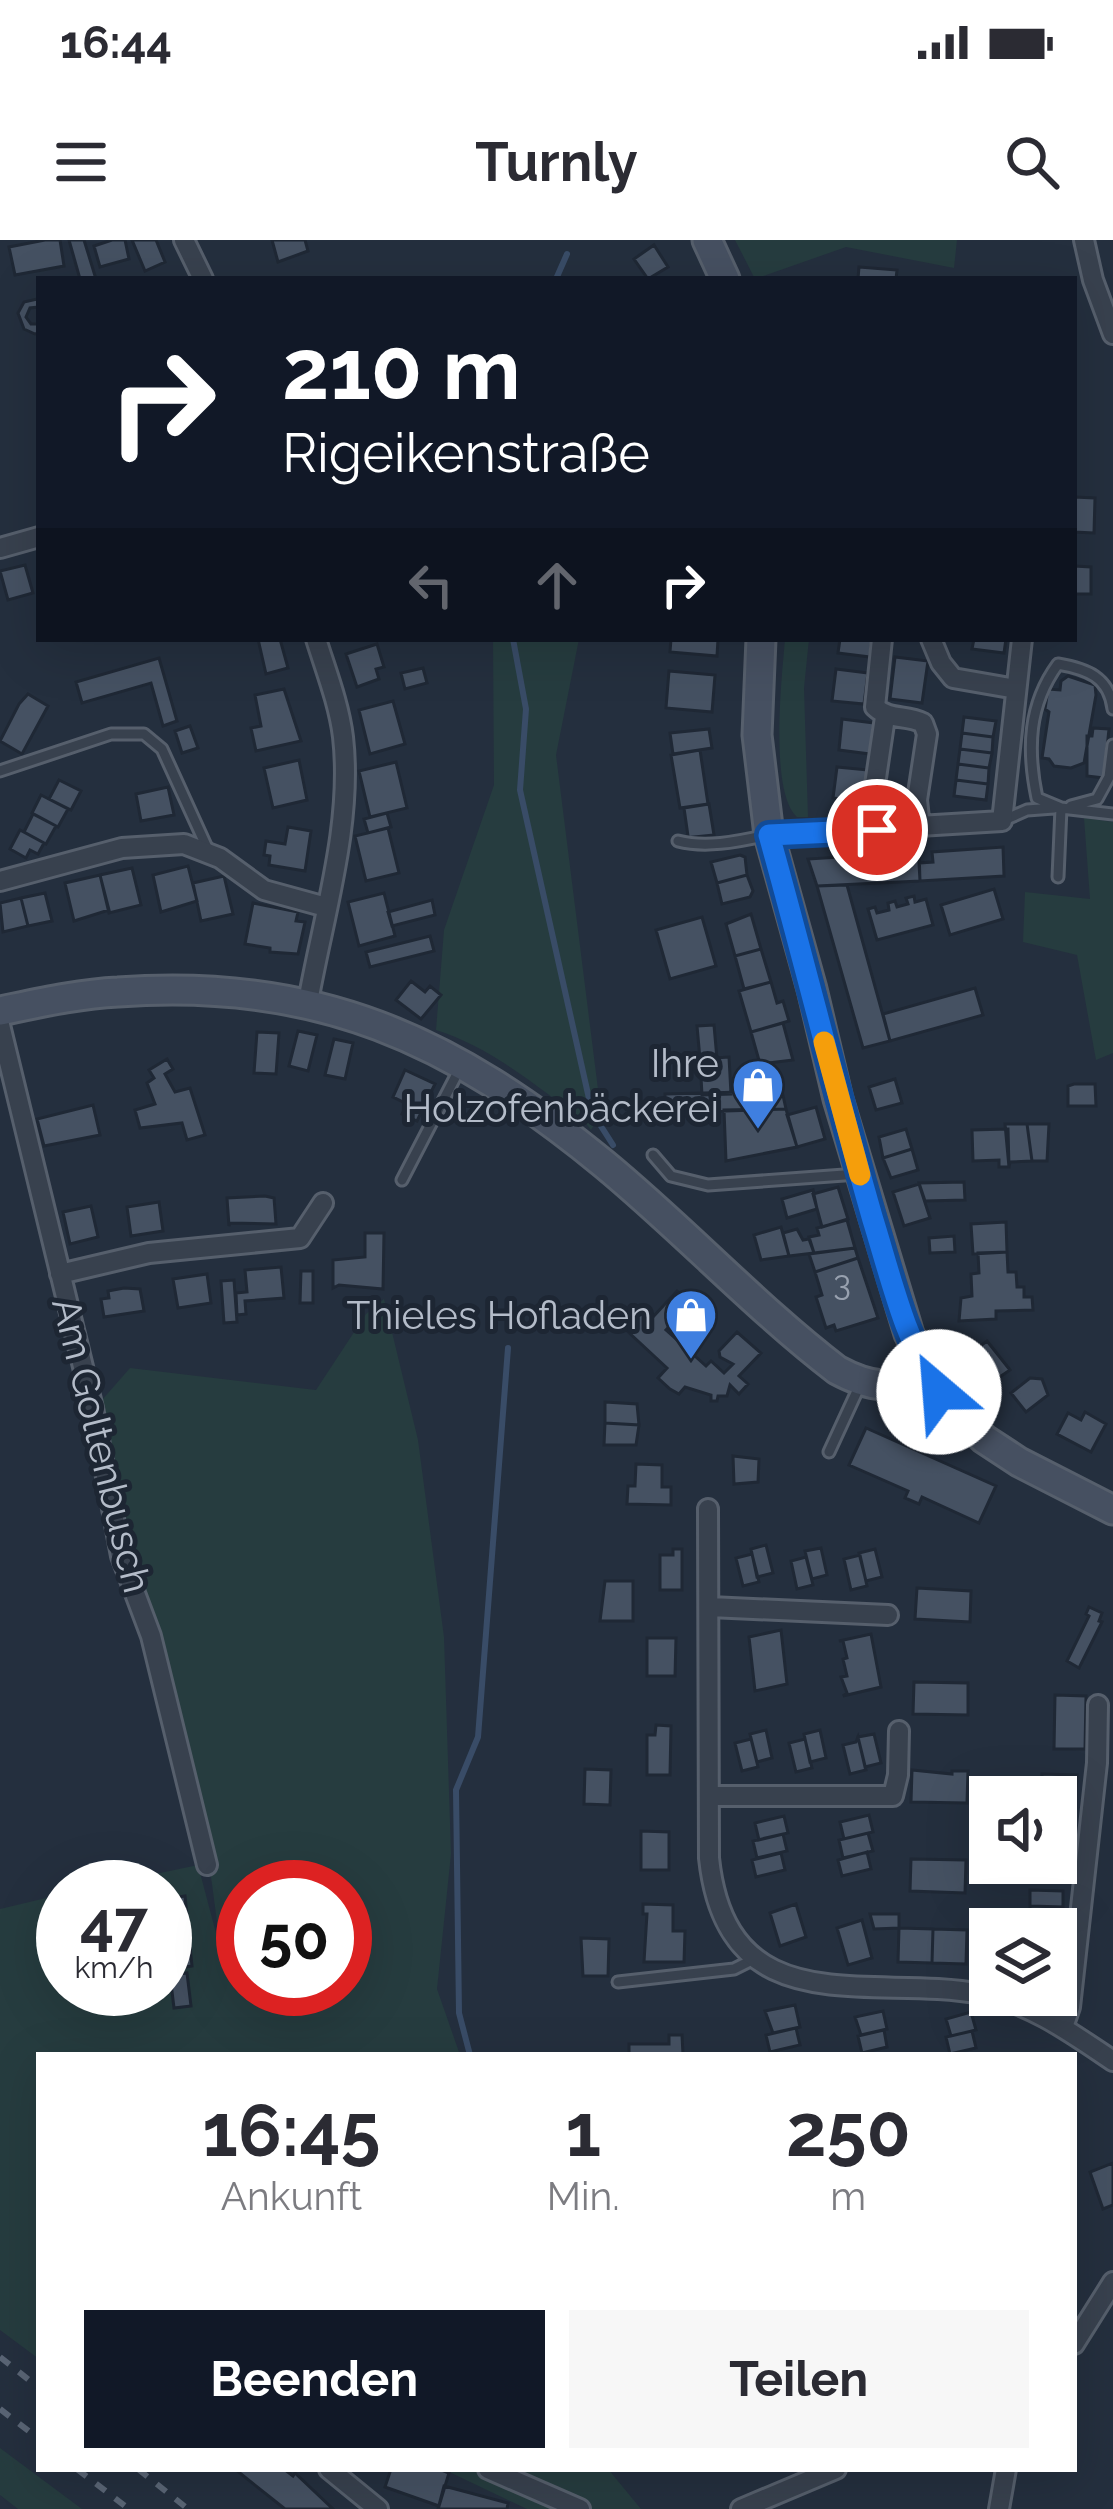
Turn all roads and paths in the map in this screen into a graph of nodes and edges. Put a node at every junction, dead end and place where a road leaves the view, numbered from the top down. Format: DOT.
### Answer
graph roads {
  1 [pos="184,240"];
  2 [pos="707,240"];
  3 [pos="1087,241"];
  4 [pos="202,276"];
  5 [pos="724,276"];
  6 [pos="1113,334"];
  7 [pos="36,538"];
  8 [pos="0,548"];
  9 [pos="317,642"];
  10 [pos="761,642"];
  11 [pos="882,642"];
  12 [pos="932,642"];
  13 [pos="1022,642"];
  14 [pos="1016,688"];
  15 [pos="1113,709"];
  16 [pos="885,717"];
  17 [pos="1113,745"];
  18 [pos="0,771"];
  19 [pos="872,805"];
  20 [pos="1061,808"];
  21 [pos="1113,814"];
  22 [pos="1002,821"];
  23 [pos="920,828"];
  24 [pos="769,835"];
  25 [pos="678,841"];
  26 [pos="209,852"];
  27 [pos="1058,877"];
  28 [pos="0,881"];
  29 [pos="326,907"];
  30 [pos="308,1003"];
  31 [pos="0,1010"];
  32 [pos="0,1025"];
  33 [pos="462,1064"];
  34 [pos="653,1155"];
  35 [pos="860,1174"];
  36 [pos="402,1180"];
  37 [pos="323,1203"];
  38 [pos="60,1274"];
  39 [pos="928,1376"];
  40 [pos="862,1382"];
  41 [pos="829,1452"];
  42 [pos="708,1509"];
  43 [pos="1113,1510"];
  44 [pos="710,1607"];
  45 [pos="888,1615"];
  46 [pos="1098,1705"];
  47 [pos="899,1731"];
  48 [pos="710,1796"];
  49 [pos="207,1865"];
  50 [pos="758,1957"];
  51 [pos="618,1982"];
  52 [pos="1063,2027"];
  53 [pos="1113,2061"];
  54 [pos="1110,2296"];
  55 [pos="1077,2340"];
  56 [pos="333,2472"];
  57 [pos="495,2472"];
  58 [pos="829,2472"];
  59 [pos="1005,2472"];
  60 [pos="378,2509"];
  61 [pos="580,2509"];
  62 [pos="742,2509"];
  63 [pos="999,2509"];
  1 -- 4 [label="street"];
  2 -- 5 [label="main road"];
  3 -- 6 [label="street"];
  7 -- 8 [label="street"];
  9 -- 29 [label="street"];
  10 -- 24 [label="main road"];
  11 -- 16 [label="street"];
  12 -- 14 [label="street"];
  13 -- 14 [label="street"];
  14 -- 22 [label="street"];
  15 -- 20 [label="lane"];
  16 -- 19 [label="street"];
  16 -- 23 [label="street"];
  17 -- 20 [label="lane"];
  18 -- 26 [label="lane"];
  20 -- 21 [label="lane"];
  20 -- 22 [label="lane"];
  20 -- 27 [label="lane"];
  22 -- 23 [label="street"];
  23 -- 24 [label="street"];
  24 -- 25 [label="lane"];
  24 -- 35 [label="main road"];
  26 -- 28 [label="street"];
  26 -- 29 [label="street"];
  29 -- 30 [label="street"];
  30 -- 31 [label="main road"];
  30 -- 33 [label="main road"];
  32 -- 38 [label="street, Am Goltenbusch"];
  33 -- 36 [label="lane"];
  33 -- 40 [label="main road"];
  34 -- 35 [label="lane"];
  35 -- 39 [label="main road"];
  37 -- 38 [label="street"];
  38 -- 49 [label="street, Am Goltenbusch"];
  39 -- 40 [label="main road"];
  39 -- 43 [label="main road"];
  40 -- 41 [label="lane"];
  42 -- 44 [label="street"];
  44 -- 45 [label="street"];
  44 -- 48 [label="street"];
  46 -- 52 [label="street"];
  47 -- 48 [label="street"];
  48 -- 50 [label="street"];
  50 -- 51 [label="lane"];
  50 -- 52 [label="street"];
  52 -- 53 [label="street"];
  54 -- 55 [label="street"];
  56 -- 60 [label="street"];
  57 -- 61 [label="street"];
  58 -- 62 [label="street"];
  59 -- 63 [label="street"];
}
